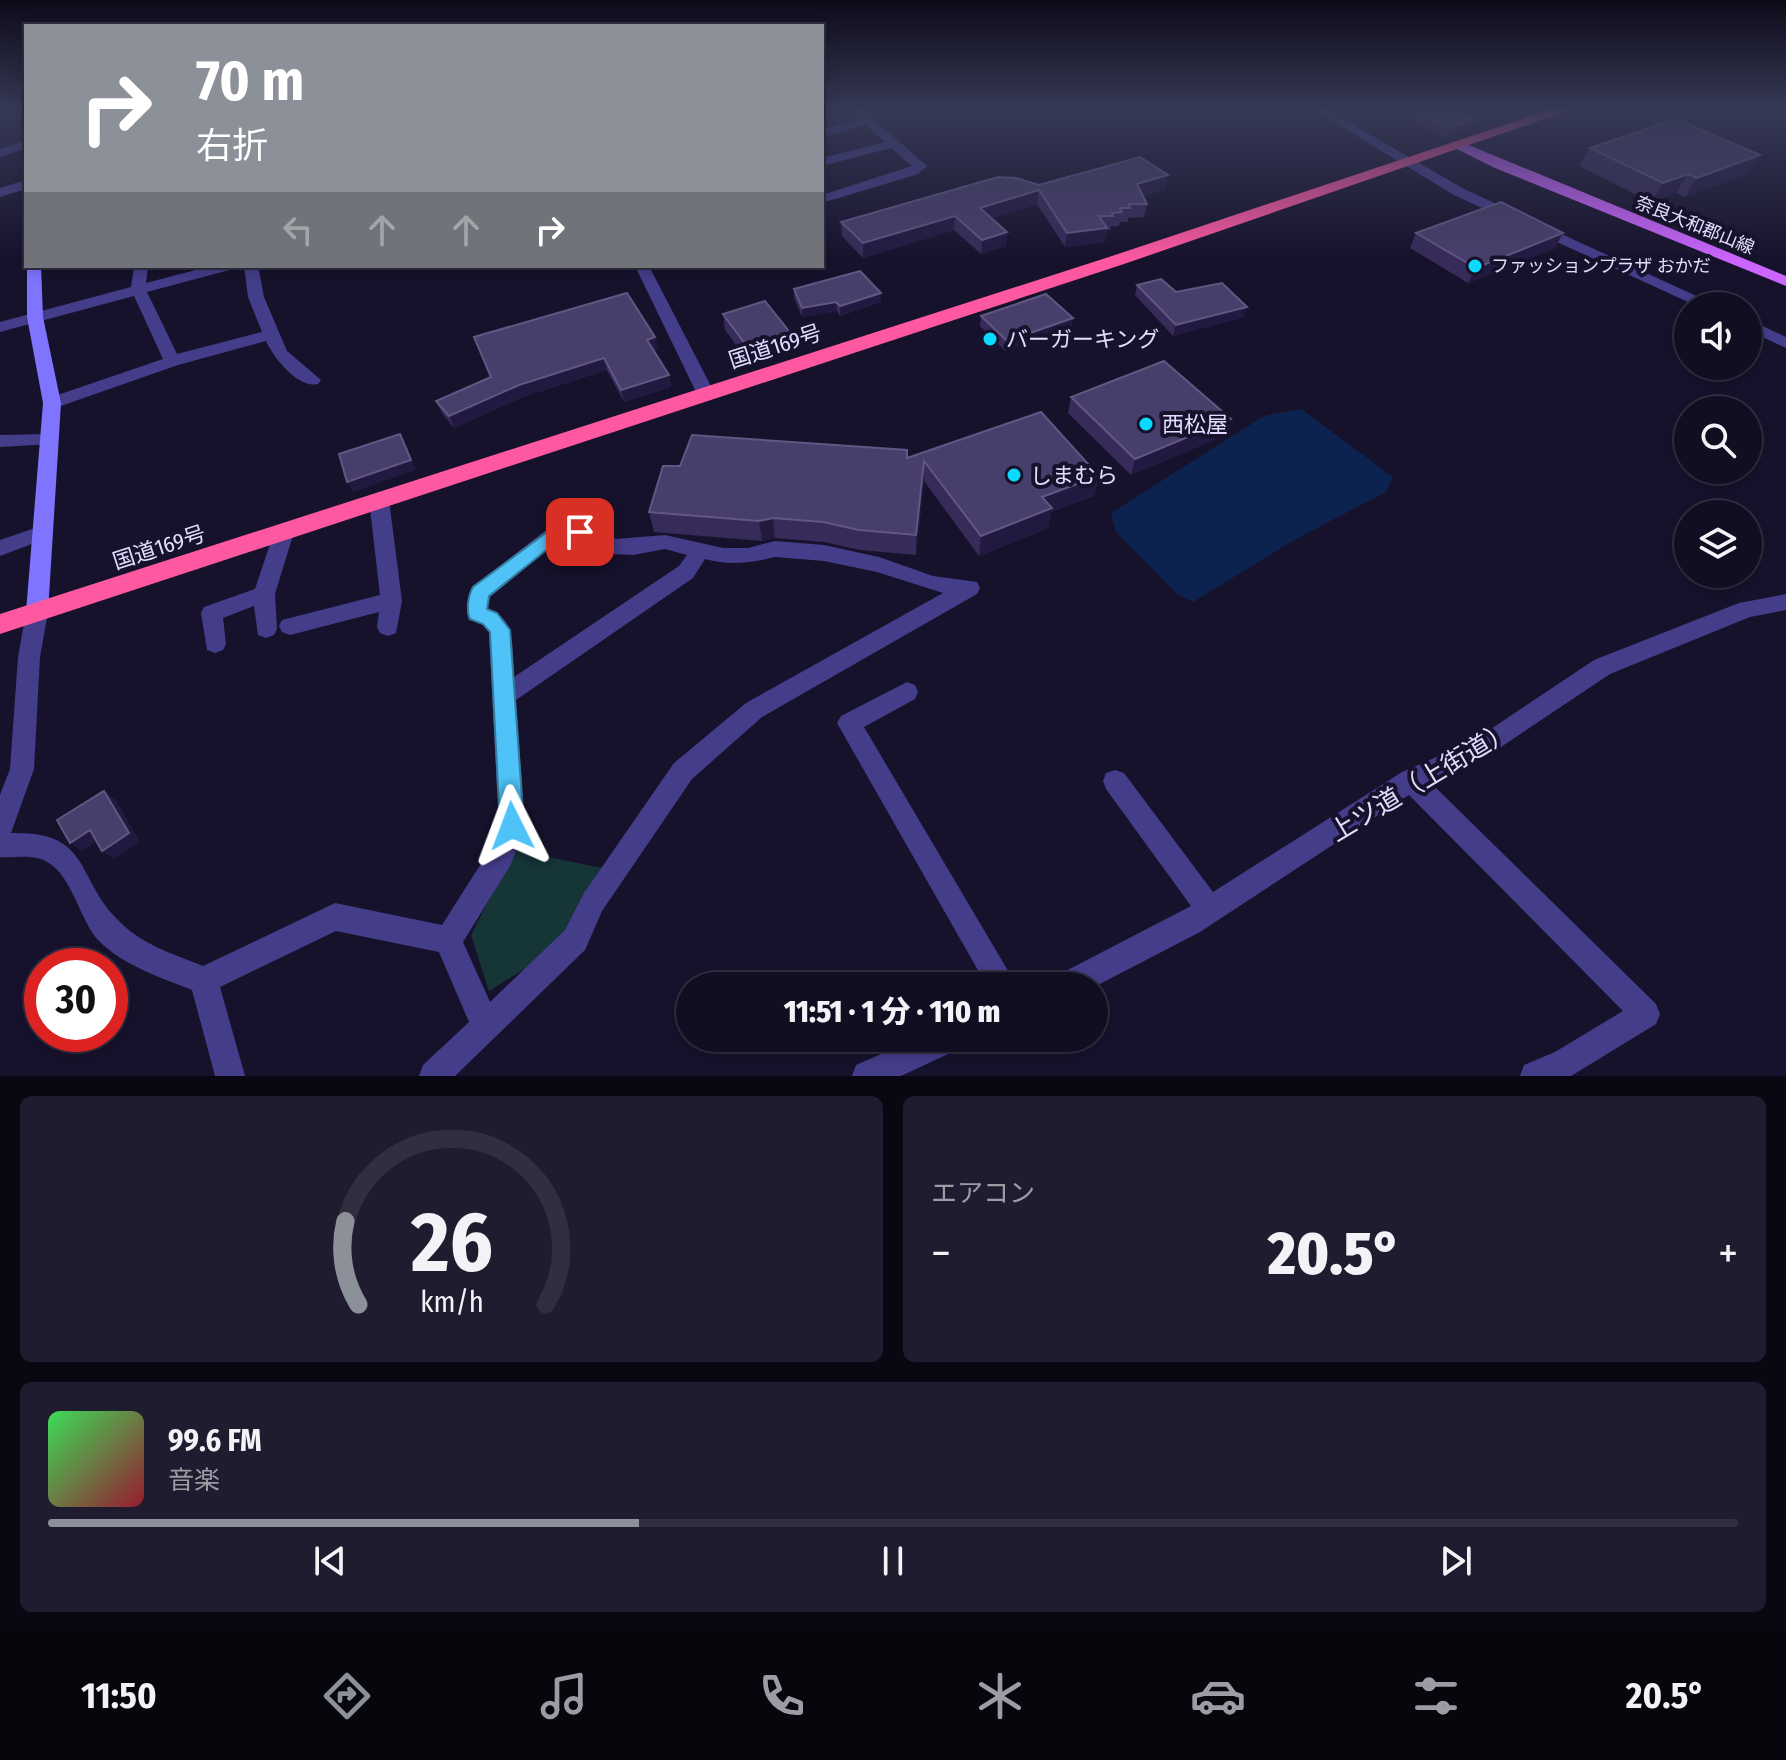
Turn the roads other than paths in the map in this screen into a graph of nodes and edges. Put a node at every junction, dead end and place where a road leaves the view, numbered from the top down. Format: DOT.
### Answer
graph roads {
  1 [pos="913,160"];
  2 [pos="1408,160"];
  3 [pos="1416,160"];
  4 [pos="1490,160"];
  5 [pos="1411,162"];
  6 [pos="24,185"];
  7 [pos="0,193"];
  8 [pos="824,198"];
  9 [pos="34,268"];
  10 [pos="141,268"];
  11 [pos="220,268"];
  12 [pos="251,268"];
  13 [pos="643,268"];
  14 [pos="1786,281"];
  15 [pos="138,289"];
  16 [pos="1679,292"];
  17 [pos="35,317"];
  18 [pos="0,327"];
  19 [pos="1762,331"];
  20 [pos="272,334"];
  21 [pos="1786,343"];
  22 [pos="172,361"];
  23 [pos="312,380"];
  24 [pos="706,394"];
  25 [pos="52,403"];
  26 [pos="47,440"];
  27 [pos="0,441"];
  28 [pos="379,500"];
  29 [pos="284,532"];
  30 [pos="41,533"];
  31 [pos="0,548"];
  32 [pos="700,551"];
  33 [pos="264,594"];
  34 [pos="391,601"];
  35 [pos="1786,602"];
  36 [pos="37,612"];
  37 [pos="0,624"];
  38 [pos="290,626"];
  39 [pos="388,627"];
  40 [pos="266,629"];
  41 [pos="215,644"];
  42 [pos="907,692"];
  43 [pos="505,695"];
  44 [pos="1411,780"];
  45 [pos="1115,781"];
  46 [pos="0,829"];
  47 [pos="0,845"];
  48 [pos="1210,909"];
  49 [pos="448,940"];
  50 [pos="995,972"];
  51 [pos="1092,972"];
  52 [pos="204,980"];
  53 [pos="486,1028"];
  54 [pos="920,1052"];
  55 [pos="230,1076"];
  56 [pos="434,1076"];
  57 [pos="867,1076"];
  58 [pos="1535,1076"];
  1 -- 8 [label="street"];
  2 -- 5 [label="street"];
  3 -- 5 [label="highway, 国道169号"];
  4 -- 14 [label="main road, 奈良大和郡山線"];
  5 -- 16 [label="street"];
  5 -- 24 [label="highway, 国道169号"];
  6 -- 7 [label="street"];
  9 -- 17 [label="street"];
  10 -- 15 [label="street"];
  11 -- 15 [label="street"];
  12 -- 20 [label="street"];
  13 -- 24 [label="street"];
  15 -- 17 [label="street"];
  15 -- 22 [label="street"];
  17 -- 18 [label="street"];
  17 -- 25 [label="street"];
  19 -- 21 [label="street"];
  20 -- 22 [label="street"];
  20 -- 23 [label="street"];
  22 -- 25 [label="street"];
  24 -- 28 [label="highway, 国道169号"];
  25 -- 26 [label="street"];
  26 -- 27 [label="street"];
  26 -- 30 [label="street"];
  28 -- 29 [label="highway, 国道169号"];
  28 -- 34 [label="street"];
  29 -- 33 [label="street"];
  29 -- 36 [label="highway, 国道169号"];
  30 -- 31 [label="street"];
  30 -- 36 [label="street"];
  32 -- 43 [label="street"];
  32 -- 43 [label="street"];
  32 -- 53 [label="street"];
  33 -- 40 [label="street"];
  33 -- 41 [label="street"];
  34 -- 38 [label="street"];
  34 -- 39 [label="street"];
  35 -- 44 [label="street, 上ツ道（上街道）"];
  36 -- 37 [label="highway, 国道169号"];
  36 -- 46 [label="street"];
  42 -- 50 [label="street"];
  43 -- 49 [label="street"];
  44 -- 48 [label="street, 上ツ道（上街道）"];
  44 -- 58 [label="street"];
  45 -- 48 [label="street"];
  47 -- 52 [label="street"];
  48 -- 51 [label="street, 上ツ道（上街道）"];
  49 -- 52 [label="street"];
  49 -- 53 [label="street"];
  52 -- 55 [label="street"];
  53 -- 56 [label="street"];
  54 -- 57 [label="street"];
}
